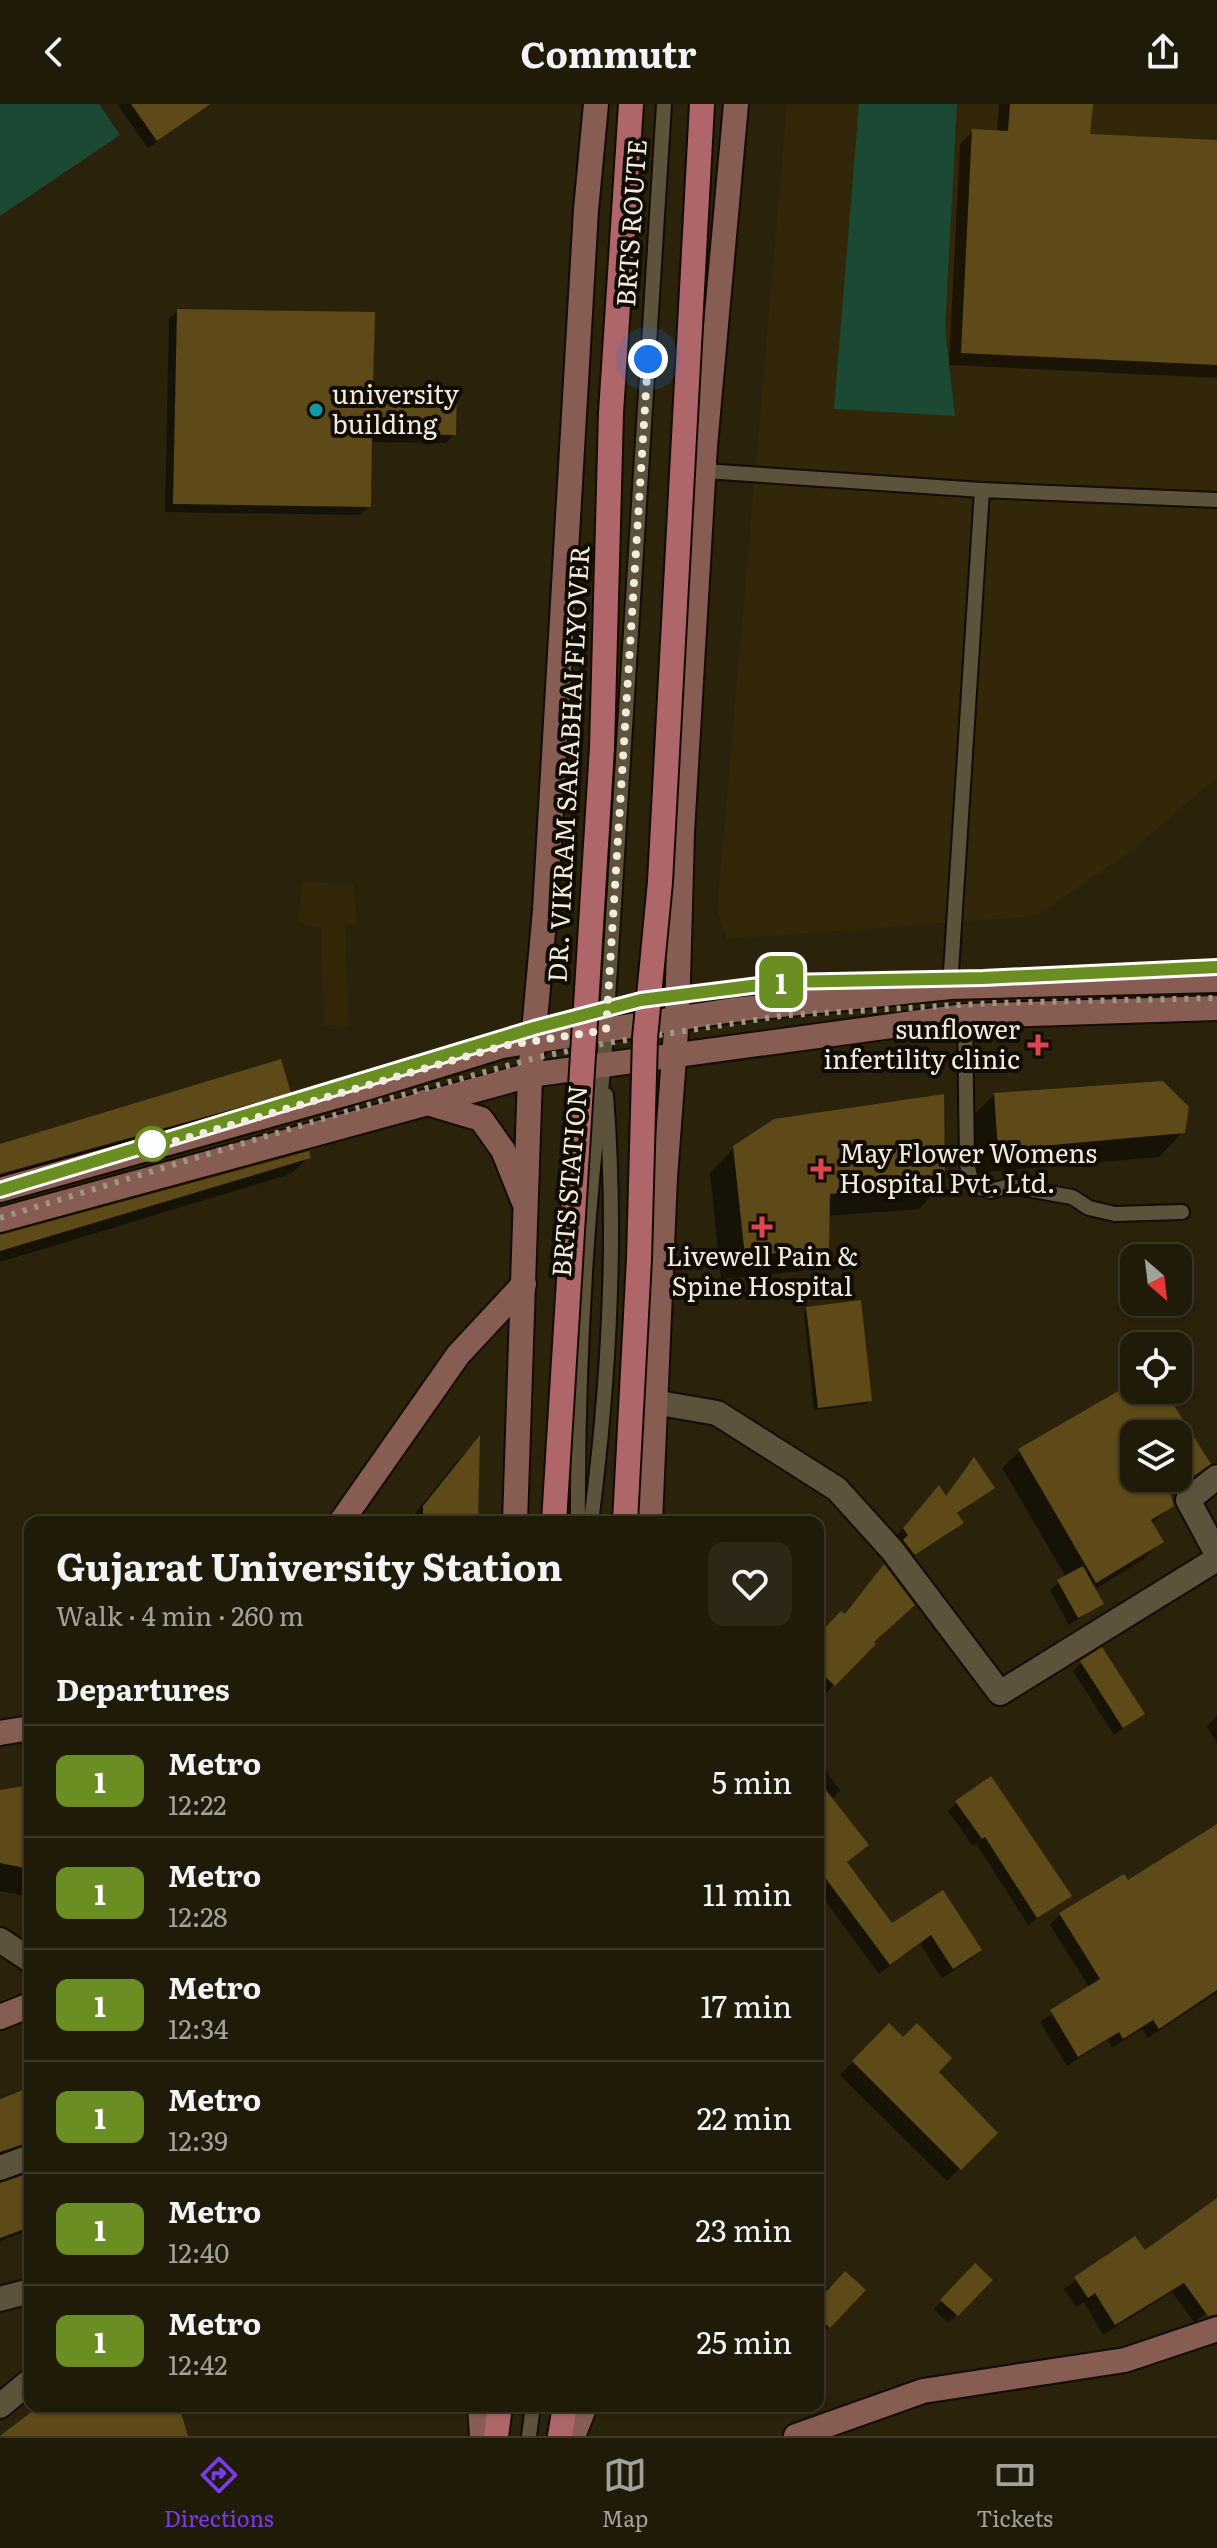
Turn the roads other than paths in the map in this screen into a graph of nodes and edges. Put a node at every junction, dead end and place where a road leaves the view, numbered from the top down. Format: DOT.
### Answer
graph roads {
  1 [pos="596,104"];
  2 [pos="631,104"];
  3 [pos="664,104"];
  4 [pos="702,104"];
  5 [pos="736,104"];
  6 [pos="704,471"];
  7 [pos="982,490"];
  8 [pos="1217,500"];
  9 [pos="1217,980"];
  10 [pos="950,987"];
  11 [pos="1217,1008"];
  12 [pos="965,1016"];
  13 [pos="677,1018"];
  14 [pos="606,1030"];
  15 [pos="533,1041"];
  16 [pos="674,1057"];
  17 [pos="604,1063"];
  18 [pos="530,1075"];
  19 [pos="423,1102"];
  20 [pos="0,1190"];
  21 [pos="527,1209"];
  22 [pos="1182,1212"];
  23 [pos="0,1220"];
  24 [pos="524,1284"];
  25 [pos="654,1402"];
  26 [pos="1217,1477"];
  27 [pos="345,1516"];
  28 [pos="515,1516"];
  29 [pos="554,1516"];
  30 [pos="578,1516"];
  31 [pos="592,1516"];
  32 [pos="625,1516"];
  33 [pos="650,1516"];
  34 [pos="1217,1556"];
  35 [pos="24,1729"];
  36 [pos="0,1733"];
  37 [pos="0,1940"];
  38 [pos="24,1956"];
  39 [pos="24,2007"];
  40 [pos="0,2017"];
  41 [pos="24,2159"];
  42 [pos="0,2168"];
  43 [pos="24,2293"];
  44 [pos="0,2299"];
  45 [pos="1217,2329"];
  46 [pos="24,2386"];
  47 [pos="0,2406"];
  48 [pos="480,2412"];
  49 [pos="499,2412"];
  50 [pos="532,2412"];
  51 [pos="564,2412"];
  52 [pos="583,2412"];
  53 [pos="482,2436"];
  54 [pos="496,2436"];
  55 [pos="529,2436"];
  56 [pos="560,2436"];
  57 [pos="573,2436"];
  58 [pos="796,2436"];
  1 -- 15 [label="street"];
  2 -- 29 [label="main road, DR. VIKRAM SARABHAI FLYOVER, bridge"];
  3 -- 14 [label="lane, BRTS ROUTE"];
  4 -- 32 [label="main road, bridge"];
  5 -- 6 [label="street"];
  6 -- 7 [label="lane"];
  6 -- 13 [label="street"];
  7 -- 8 [label="lane"];
  7 -- 10 [label="lane"];
  9 -- 10 [label="street"];
  10 -- 13 [label="street"];
  11 -- 12 [label="street"];
  12 -- 16 [label="street"];
  12 -- 22 [label="lane"];
  13 -- 14 [label="street"];
  13 -- 16 [label="street"];
  14 -- 15 [label="street"];
  14 -- 17 [label="lane, BRTS ROUTE"];
  15 -- 18 [label="street"];
  15 -- 20 [label="street"];
  16 -- 17 [label="street"];
  16 -- 25 [label="street"];
  17 -- 18 [label="street"];
  17 -- 30 [label="lane, BRTS STATION"];
  17 -- 31 [label="lane, BRTS STATION"];
  18 -- 19 [label="street"];
  18 -- 21 [label="street"];
  19 -- 21 [label="street"];
  19 -- 23 [label="street"];
  21 -- 24 [label="street"];
  24 -- 27 [label="street"];
  24 -- 28 [label="street"];
  25 -- 33 [label="street"];
  25 -- 34 [label="street"];
  26 -- 34 [label="street"];
  35 -- 36 [label="street"];
  37 -- 38 [label="street"];
  39 -- 40 [label="street"];
  41 -- 42 [label="street"];
  43 -- 44 [label="street"];
  45 -- 58 [label="street"];
  46 -- 47 [label="street"];
  48 -- 53 [label="street"];
  49 -- 54 [label="main road"];
  50 -- 55 [label="lane"];
  51 -- 56 [label="main road"];
  52 -- 57 [label="street"];
}
